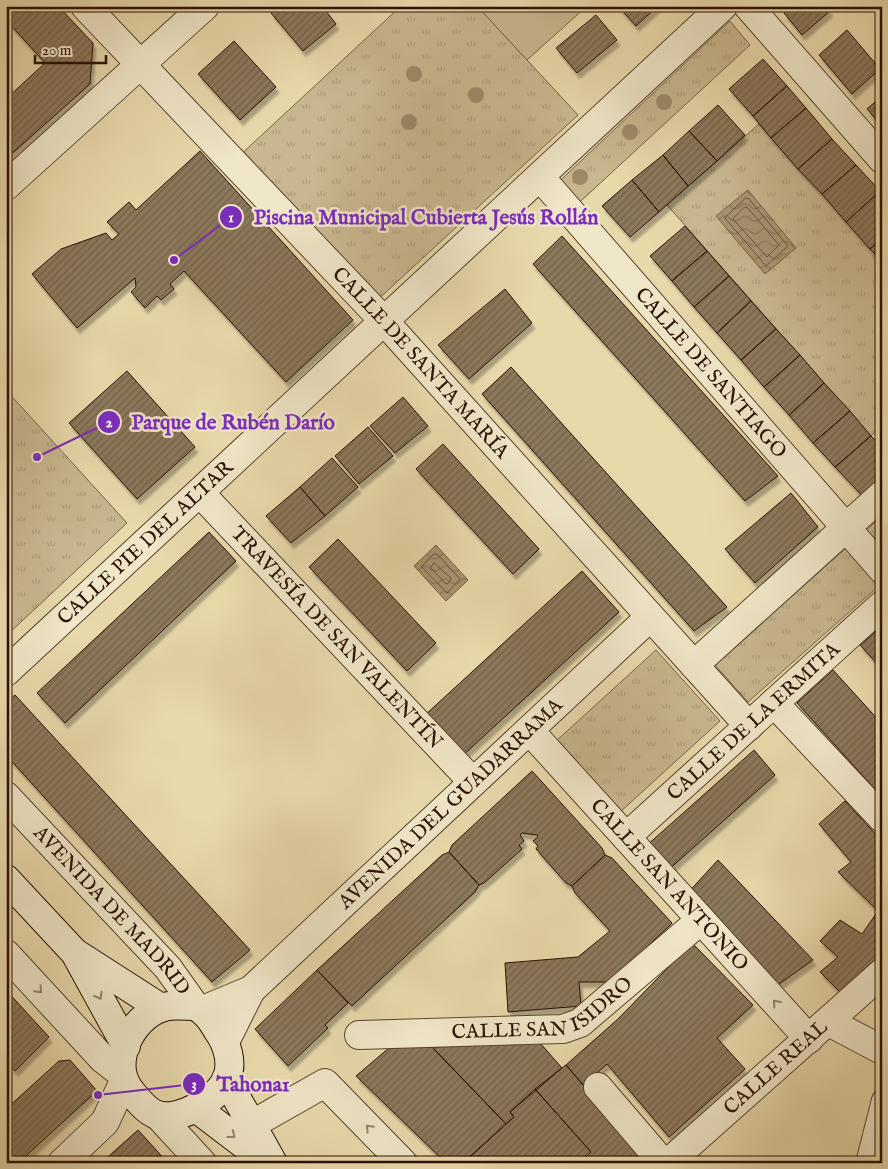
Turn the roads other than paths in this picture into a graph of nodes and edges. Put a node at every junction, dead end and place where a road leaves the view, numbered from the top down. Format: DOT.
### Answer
graph roads {
  1 [pos="85,6"];
  2 [pos="205,6"];
  3 [pos="723,6"];
  4 [pos="748,6"];
  5 [pos="140,65"];
  6 [pos="882,159"];
  7 [pos="540,177"];
  8 [pos="6,186"];
  9 [pos="384,321"];
  10 [pos="200,493"];
  11 [pos="882,495"];
  12 [pos="847,526"];
  13 [pos="882,569"];
  14 [pos="882,605"];
  15 [pos="650,617"];
  16 [pos="694,664"];
  17 [pos="6,672"];
  18 [pos="774,703"];
  19 [pos="749,726"];
  20 [pos="529,730"];
  21 [pos="473,782"];
  22 [pos="6,796"];
  23 [pos="882,818"];
  24 [pos="626,837"];
  25 [pos="6,879"];
  26 [pos="701,920"];
  27 [pos="75,953"];
  28 [pos="6,954"];
  29 [pos="882,973"];
  30 [pos="251,990"];
  31 [pos="161,1008"];
  32 [pos="199,1008"];
  33 [pos="819,1030"];
  34 [pos="359,1035"];
  35 [pos="225,1042"];
  36 [pos="126,1046"];
  37 [pos="882,1050"];
  38 [pos="122,1077"];
  39 [pos="226,1079"];
  40 [pos="598,1087"];
  41 [pos="882,1100"];
  42 [pos="196,1108"];
  43 [pos="154,1113"];
  44 [pos="105,1122"];
  45 [pos="251,1125"];
  46 [pos="62,1163"];
  47 [pos="202,1163"];
  48 [pos="267,1163"];
  49 [pos="273,1163"];
  50 [pos="403,1163"];
  51 [pos="663,1163"];
  52 [pos="668,1163"];
  53 [pos="866,1163"];
  1 -- 5 [label="street, CALLE DE SANTA MARÍA"];
  2 -- 5 [label="street"];
  3 -- 7 [label="street, CALLE PIE DEL ALTAR"];
  4 -- 6 [label="street"];
  5 -- 8 [label="street"];
  5 -- 9 [label="street, CALLE DE SANTA MARÍA"];
  7 -- 9 [label="street, CALLE PIE DEL ALTAR"];
  7 -- 12 [label="street, CALLE DE SANTIAGO"];
  9 -- 10 [label="street, CALLE PIE DEL ALTAR"];
  9 -- 15 [label="street, CALLE DE SANTA MARÍA"];
  10 -- 17 [label="street, CALLE PIE DEL ALTAR"];
  10 -- 21 [label="street, TRAVESÍA DE SAN VALENTÍN"];
  11 -- 12 [label="street"];
  12 -- 13 [label="street, CALLE DE SANTIAGO"];
  12 -- 16 [label="street"];
  14 -- 18 [label="street, CALLE DE LA ERMITA"];
  15 -- 16 [label="street, CALLE DE SANTA MARÍA"];
  15 -- 20 [label="street, AVENIDA DEL GUADARRAMA"];
  16 -- 19 [label="street, CALLE DE SANTA MARÍA"];
  18 -- 19 [label="street, CALLE DE LA ERMITA"];
  18 -- 23 [label="street"];
  19 -- 24 [label="street, CALLE DE LA ERMITA"];
  20 -- 21 [label="street, AVENIDA DEL GUADARRAMA"];
  20 -- 24 [label="street, CALLE SAN ANTONIO"];
  21 -- 30 [label="street, AVENIDA DEL GUADARRAMA"];
  22 -- 32 [label="street, AVENIDA DE MADRID"];
  24 -- 26 [label="street, CALLE SAN ANTONIO"];
  25 -- 27 [label="street, AVENIDA DE MADRID"];
  33 -- 26 [label="street, CALLE SAN ANTONIO, one-way"];
  26 -- 34 [label="street, CALLE SAN ISIDRO"];
  27 -- 31 [label="street, AVENIDA DE MADRID"];
  27 -- 36 [label="street, AVENIDA DE MADRID, one-way"];
  28 -- 38 [label="street, one-way"];
  29 -- 33 [label="street, CALLE REAL"];
  30 -- 32 [label="street, AVENIDA DEL GUADARRAMA"];
  30 -- 35 [label="street, AVENIDA DEL GUADARRAMA"];
  31 -- 32 [label="street"];
  31 -- 36 [label="street"];
  32 -- 35 [label="street"];
  33 -- 37 [label="street"];
  33 -- 52 [label="street, CALLE REAL"];
  35 -- 39 [label="street"];
  36 -- 38 [label="street"];
  38 -- 43 [label="street"];
  38 -- 44 [label="street"];
  39 -- 42 [label="street"];
  39 -- 45 [label="street"];
  40 -- 51 [label="street"];
  41 -- 53 [label="street"];
  42 -- 43 [label="street"];
  42 -- 48 [label="street, one-way"];
  43 -- 44 [label="street"];
  43 -- 47 [label="street"];
  44 -- 46 [label="street"];
  45 -- 49 [label="street"];
  50 -- 45 [label="street, one-way"];
}
